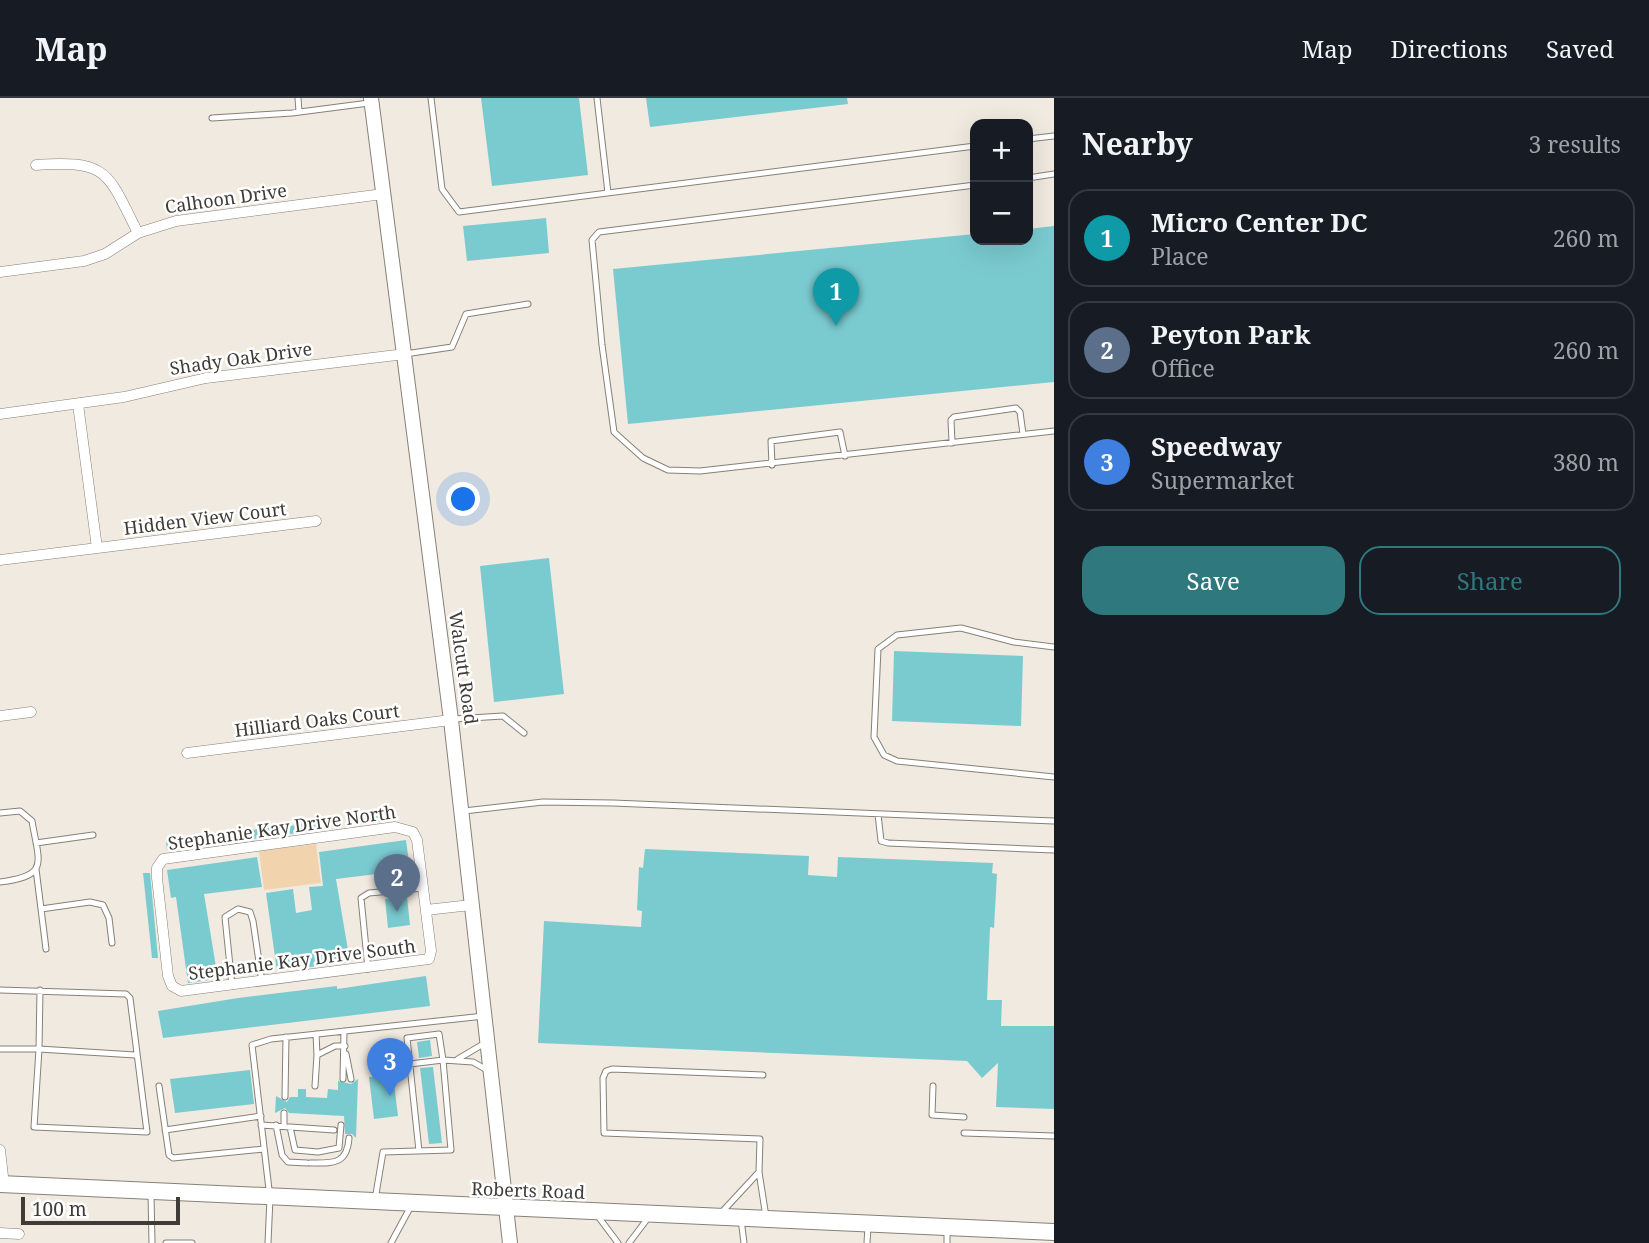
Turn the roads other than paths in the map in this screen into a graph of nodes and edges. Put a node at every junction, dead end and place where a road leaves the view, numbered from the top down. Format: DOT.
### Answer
graph roads {
  1 [pos="298,98"];
  2 [pos="431,98"];
  3 [pos="597,98"];
  4 [pos="372,100"];
  5 [pos="299,112"];
  6 [pos="212,118"];
  7 [pos="1054,136"];
  8 [pos="1033,138"];
  9 [pos="970,147"];
  10 [pos="36,165"];
  11 [pos="1054,174"];
  12 [pos="1033,177"];
  13 [pos="970,186"];
  14 [pos="608,193"];
  15 [pos="383,194"];
  16 [pos="138,233"];
  17 [pos="0,272"];
  18 [pos="528,304"];
  19 [pos="405,354"];
  20 [pos="78,404"];
  21 [pos="0,414"];
  22 [pos="1054,431"];
  23 [pos="1023,434"];
  24 [pos="952,443"];
  25 [pos="845,456"];
  26 [pos="772,465"];
  27 [pos="316,521"];
  28 [pos="97,548"];
  29 [pos="0,560"];
  30 [pos="1054,647"];
  31 [pos="31,712"];
  32 [pos="0,716"];
  33 [pos="451,720"];
  34 [pos="524,733"];
  35 [pos="187,753"];
  36 [pos="1054,777"];
  37 [pos="461,812"];
  38 [pos="0,813"];
  39 [pos="878,814"];
  40 [pos="1054,821"];
  41 [pos="93,835"];
  42 [pos="36,843"];
  43 [pos="1054,850"];
  44 [pos="159,863"];
  45 [pos="36,869"];
  46 [pos="0,882"];
  47 [pos="423,888"];
  48 [pos="471,905"];
  49 [pos="41,909"];
  50 [pos="426,910"];
  51 [pos="112,943"];
  52 [pos="46,949"];
  53 [pos="368,969"];
  54 [pos="262,982"];
  55 [pos="232,986"];
  56 [pos="0,990"];
  57 [pos="40,990"];
  58 [pos="484,1016"];
  59 [pos="344,1031"];
  60 [pos="316,1034"];
  61 [pos="286,1037"];
  62 [pos="487,1042"];
  63 [pos="0,1049"];
  64 [pos="39,1049"];
  65 [pos="345,1049"];
  66 [pos="135,1055"];
  67 [pos="317,1055"];
  68 [pos="458,1059"];
  69 [pos="443,1060"];
  70 [pos="410,1064"];
  71 [pos="491,1072"];
  72 [pos="763,1075"];
  73 [pos="343,1079"];
  74 [pos="351,1079"];
  75 [pos="159,1086"];
  76 [pos="315,1086"];
  77 [pos="933,1086"];
  78 [pos="285,1097"];
  79 [pos="284,1113"];
  80 [pos="261,1116"];
  81 [pos="964,1117"];
  82 [pos="341,1121"];
  83 [pos="261,1125"];
  84 [pos="276,1125"];
  85 [pos="287,1126"];
  86 [pos="165,1130"];
  87 [pos="334,1130"];
  88 [pos="964,1132"];
  89 [pos="1054,1136"];
  90 [pos="349,1138"];
  91 [pos="264,1149"];
  92 [pos="0,1150"];
  93 [pos="419,1151"];
  94 [pos="759,1172"];
  95 [pos="2,1184"];
  96 [pos="152,1192"];
  97 [pos="270,1198"];
  98 [pos="375,1203"];
  99 [pos="412,1205"];
  100 [pos="506,1209"];
  101 [pos="595,1213"];
  102 [pos="650,1215"];
  103 [pos="716,1218"];
  104 [pos="741,1219"];
  105 [pos="766,1220"];
  106 [pos="868,1224"];
  107 [pos="1054,1232"];
  108 [pos="0,1233"];
  109 [pos="19,1234"];
  110 [pos="947,1235"];
  111 [pos="1018,1237"];
  112 [pos="152,1243"];
  113 [pos="166,1243"];
  114 [pos="192,1243"];
  115 [pos="268,1243"];
  116 [pos="391,1243"];
  117 [pos="510,1243"];
  118 [pos="618,1243"];
  119 [pos="629,1243"];
  120 [pos="744,1243"];
  121 [pos="867,1243"];
  1 -- 5 [label="lane"];
  2 -- 14 [label="lane"];
  3 -- 14 [label="lane"];
  4 -- 5 [label="lane"];
  4 -- 15 [label="street, Walcutt Road"];
  5 -- 6 [label="lane"];
  7 -- 8 [label="lane"];
  9 -- 14 [label="lane"];
  10 -- 16 [label="street"];
  11 -- 12 [label="lane"];
  13 -- 26 [label="lane"];
  15 -- 16 [label="street, Calhoon Drive"];
  15 -- 19 [label="street, Walcutt Road"];
  16 -- 17 [label="street, Calhoon Drive"];
  18 -- 19 [label="lane"];
  19 -- 20 [label="street, Shady Oak Drive"];
  19 -- 33 [label="street, Walcutt Road"];
  20 -- 21 [label="street, Shady Oak Drive"];
  20 -- 28 [label="street"];
  22 -- 23 [label="lane"];
  23 -- 24 [label="lane"];
  23 -- 24 [label="lane"];
  24 -- 25 [label="lane"];
  25 -- 26 [label="lane"];
  25 -- 26 [label="lane"];
  27 -- 28 [label="street, Hidden View Court"];
  28 -- 29 [label="street, Hidden View Court"];
  30 -- 36 [label="lane"];
  31 -- 32 [label="street"];
  33 -- 34 [label="lane"];
  33 -- 35 [label="street, Hilliard Oaks Court"];
  33 -- 37 [label="street, Walcutt Road"];
  37 -- 39 [label="lane"];
  37 -- 48 [label="street, Walcutt Road"];
  38 -- 42 [label="lane"];
  39 -- 40 [label="lane"];
  39 -- 43 [label="lane"];
  41 -- 42 [label="lane"];
  42 -- 45 [label="lane"];
  44 -- 47 [label="street, Stephanie Kay Drive North"];
  44 -- 55 [label="street, Stephanie Kay Drive South"];
  45 -- 46 [label="lane"];
  45 -- 49 [label="lane"];
  47 -- 50 [label="street, Stephanie Kay Drive North"];
  47 -- 53 [label="lane"];
  48 -- 50 [label="street"];
  48 -- 58 [label="street, Walcutt Road"];
  49 -- 51 [label="lane"];
  49 -- 52 [label="lane"];
  50 -- 53 [label="street, Stephanie Kay Drive South"];
  53 -- 54 [label="street, Stephanie Kay Drive South"];
  54 -- 55 [label="street, Stephanie Kay Drive South"];
  54 -- 55 [label="lane"];
  56 -- 57 [label="lane"];
  57 -- 64 [label="lane"];
  57 -- 66 [label="lane"];
  58 -- 59 [label="lane"];
  58 -- 62 [label="street, Walcutt Road"];
  59 -- 60 [label="lane"];
  59 -- 65 [label="lane"];
  60 -- 61 [label="lane"];
  60 -- 67 [label="lane"];
  61 -- 78 [label="lane"];
  61 -- 80 [label="lane"];
  62 -- 68 [label="lane"];
  62 -- 71 [label="street, Walcutt Road"];
  63 -- 64 [label="lane"];
  64 -- 66 [label="lane"];
  64 -- 66 [label="lane"];
  65 -- 67 [label="lane"];
  65 -- 73 [label="lane"];
  65 -- 74 [label="lane"];
  67 -- 76 [label="lane"];
  68 -- 69 [label="lane"];
  68 -- 71 [label="lane"];
  69 -- 70 [label="lane"];
  69 -- 70 [label="lane"];
  69 -- 93 [label="lane"];
  70 -- 93 [label="lane"];
  71 -- 100 [label="street, Walcutt Road"];
  72 -- 94 [label="lane"];
  75 -- 86 [label="lane"];
  77 -- 81 [label="lane"];
  79 -- 85 [label="lane"];
  80 -- 83 [label="lane"];
  80 -- 86 [label="lane"];
  82 -- 85 [label="lane"];
  83 -- 84 [label="lane"];
  83 -- 91 [label="lane"];
  84 -- 85 [label="lane"];
  84 -- 90 [label="lane"];
  85 -- 87 [label="lane"];
  86 -- 91 [label="lane"];
  88 -- 89 [label="lane"];
  91 -- 97 [label="lane"];
  92 -- 95 [label="street"];
  93 -- 98 [label="lane"];
  94 -- 103 [label="lane"];
  94 -- 105 [label="lane"];
  95 -- 96 [label="main road, Roberts Road"];
  96 -- 97 [label="main road, Roberts Road"];
  96 -- 112 [label="lane"];
  97 -- 98 [label="main road, Roberts Road"];
  97 -- 115 [label="lane"];
  98 -- 99 [label="main road, Roberts Road"];
  99 -- 100 [label="main road, Roberts Road"];
  99 -- 116 [label="lane"];
  100 -- 101 [label="main road, Roberts Road"];
  100 -- 117 [label="street, Walcutt Road"];
  101 -- 102 [label="main road, Roberts Road"];
  101 -- 118 [label="lane"];
  102 -- 103 [label="main road, Roberts Road"];
  102 -- 119 [label="lane"];
  103 -- 104 [label="main road, Roberts Road"];
  104 -- 105 [label="main road, Roberts Road"];
  104 -- 120 [label="lane"];
  105 -- 106 [label="main road, Roberts Road"];
  106 -- 110 [label="main road, Roberts Road"];
  106 -- 121 [label="lane"];
  107 -- 111 [label="main road, Roberts Road"];
  108 -- 109 [label="street"];
  110 -- 111 [label="main road, Roberts Road"];
  113 -- 114 [label="lane"];
}
